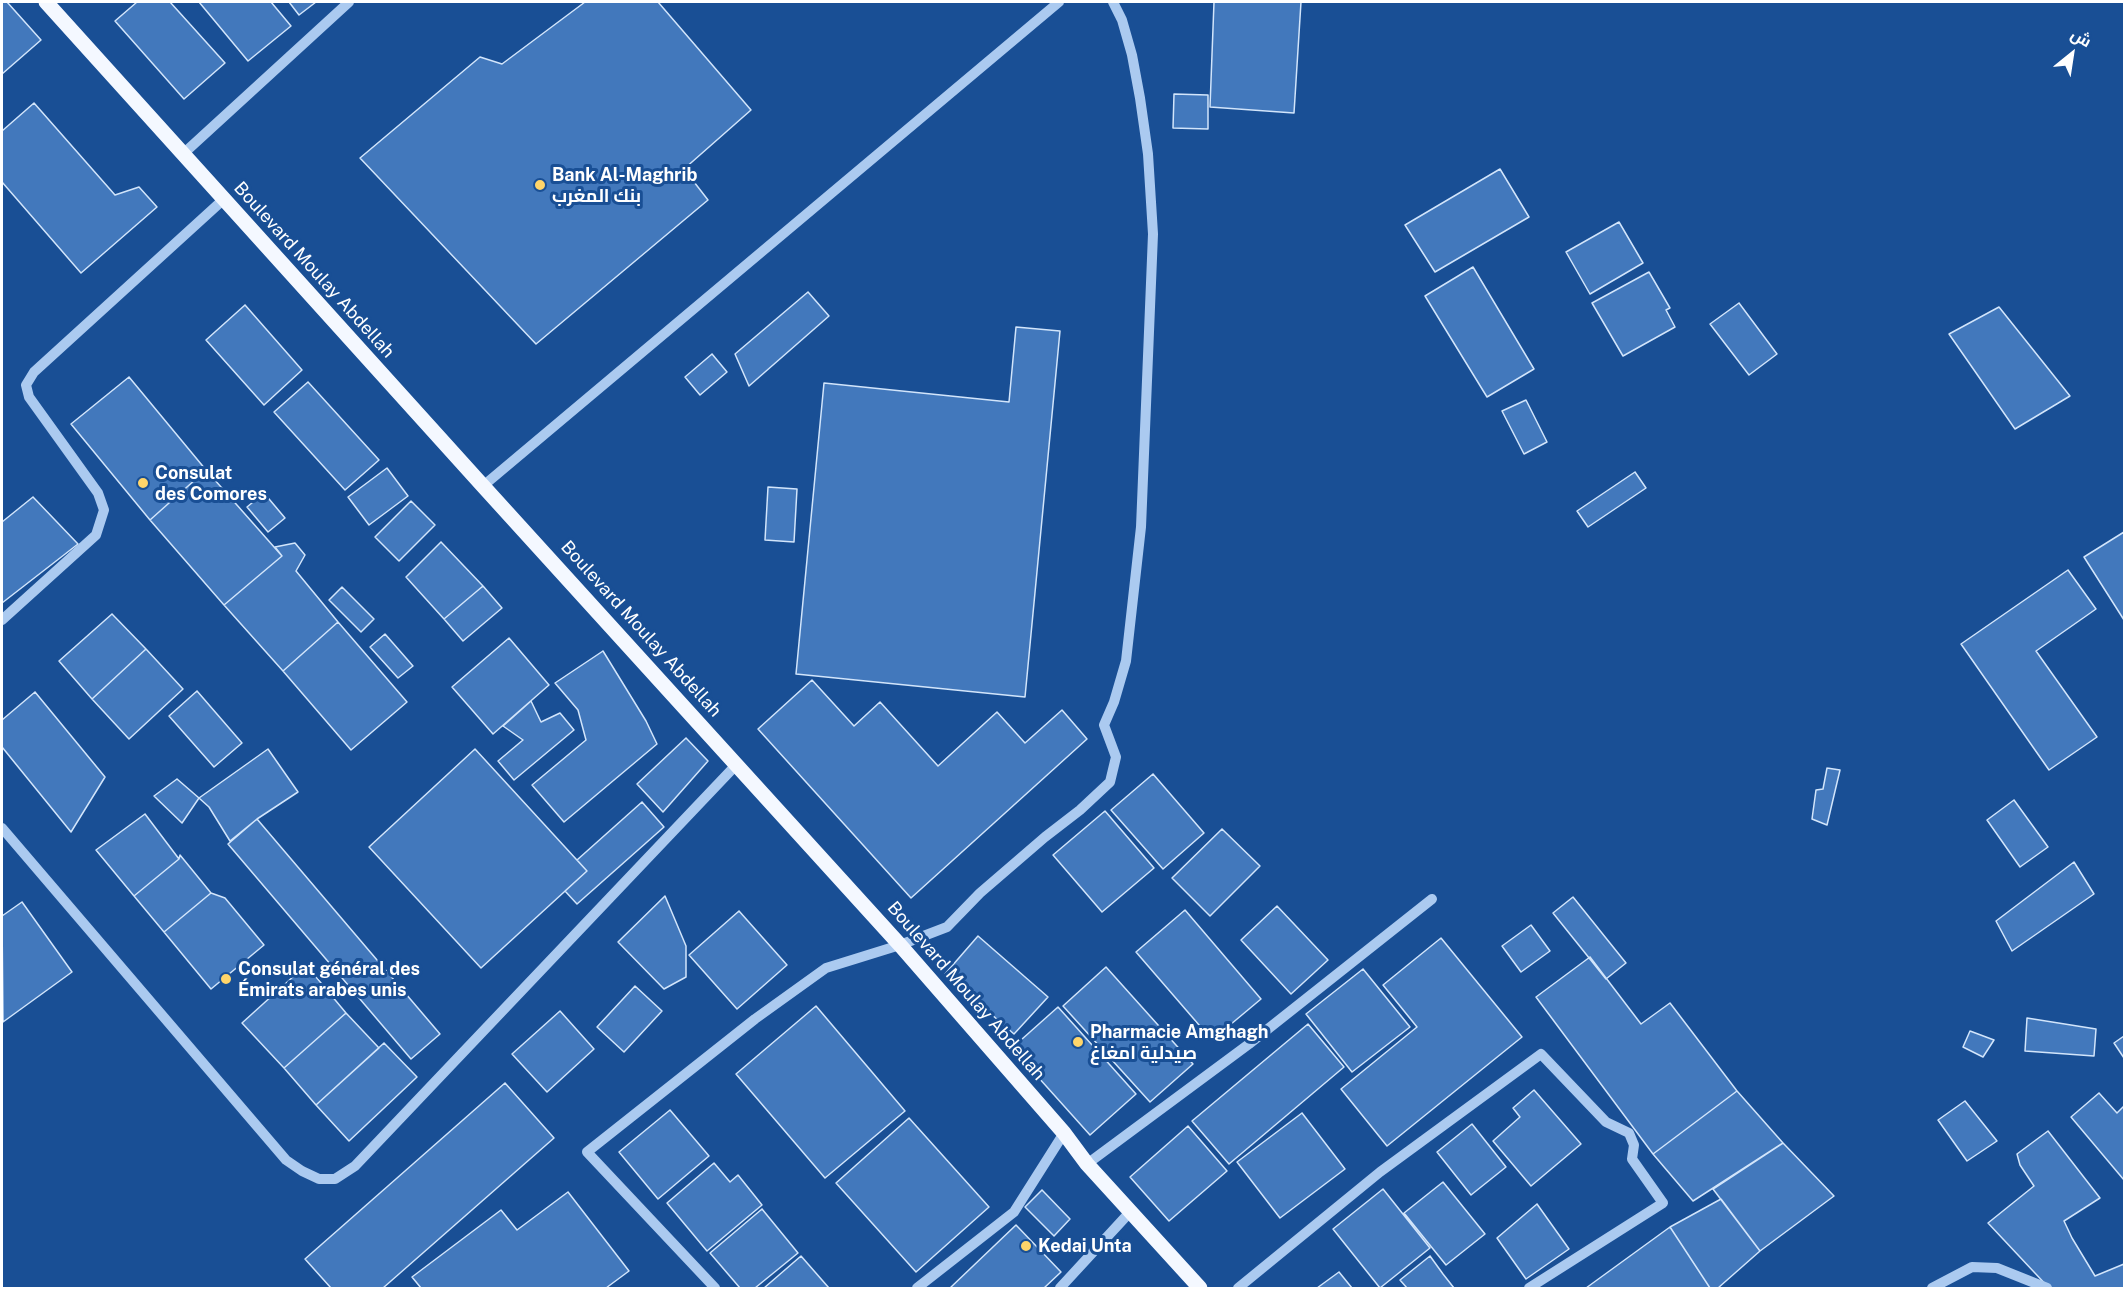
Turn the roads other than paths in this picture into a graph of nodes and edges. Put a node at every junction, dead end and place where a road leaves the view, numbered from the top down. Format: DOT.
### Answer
graph roads {
  1 [pos="46,2"];
  2 [pos="349,2"];
  3 [pos="1059,2"];
  4 [pos="1113,2"];
  5 [pos="183,154"];
  6 [pos="224,199"];
  7 [pos="483,486"];
  8 [pos="2,620"];
  9 [pos="737,764"];
  10 [pos="2,828"];
  11 [pos="1432,899"];
  12 [pos="900,945"];
  13 [pos="1064,1133"];
  14 [pos="1087,1164"];
  15 [pos="1130,1212"];
  16 [pos="715,1288"];
  17 [pos="917,1288"];
  18 [pos="1060,1288"];
  19 [pos="1200,1288"];
  20 [pos="1238,1288"];
  21 [pos="1529,1288"];
  22 [pos="1932,1288"];
  23 [pos="2047,1288"];
  1 -- 5 [label="main road, Boulevard Moulay Abdellah"];
  2 -- 5 [label="street"];
  3 -- 7 [label="street"];
  4 -- 12 [label="street"];
  5 -- 6 [label="main road, Boulevard Moulay Abdellah"];
  6 -- 7 [label="main road, Boulevard Moulay Abdellah"];
  6 -- 8 [label="street"];
  7 -- 9 [label="main road, Boulevard Moulay Abdellah"];
  9 -- 10 [label="street"];
  9 -- 12 [label="main road, Boulevard Moulay Abdellah"];
  11 -- 14 [label="street"];
  12 -- 13 [label="main road, Boulevard Moulay Abdellah"];
  12 -- 16 [label="street"];
  13 -- 14 [label="main road, Boulevard Moulay Abdellah"];
  13 -- 17 [label="street"];
  14 -- 15 [label="main road, Boulevard Moulay Abdellah"];
  15 -- 18 [label="street"];
  15 -- 19 [label="main road, Boulevard Moulay Abdellah"];
  20 -- 21 [label="street"];
  22 -- 23 [label="street"];
}
